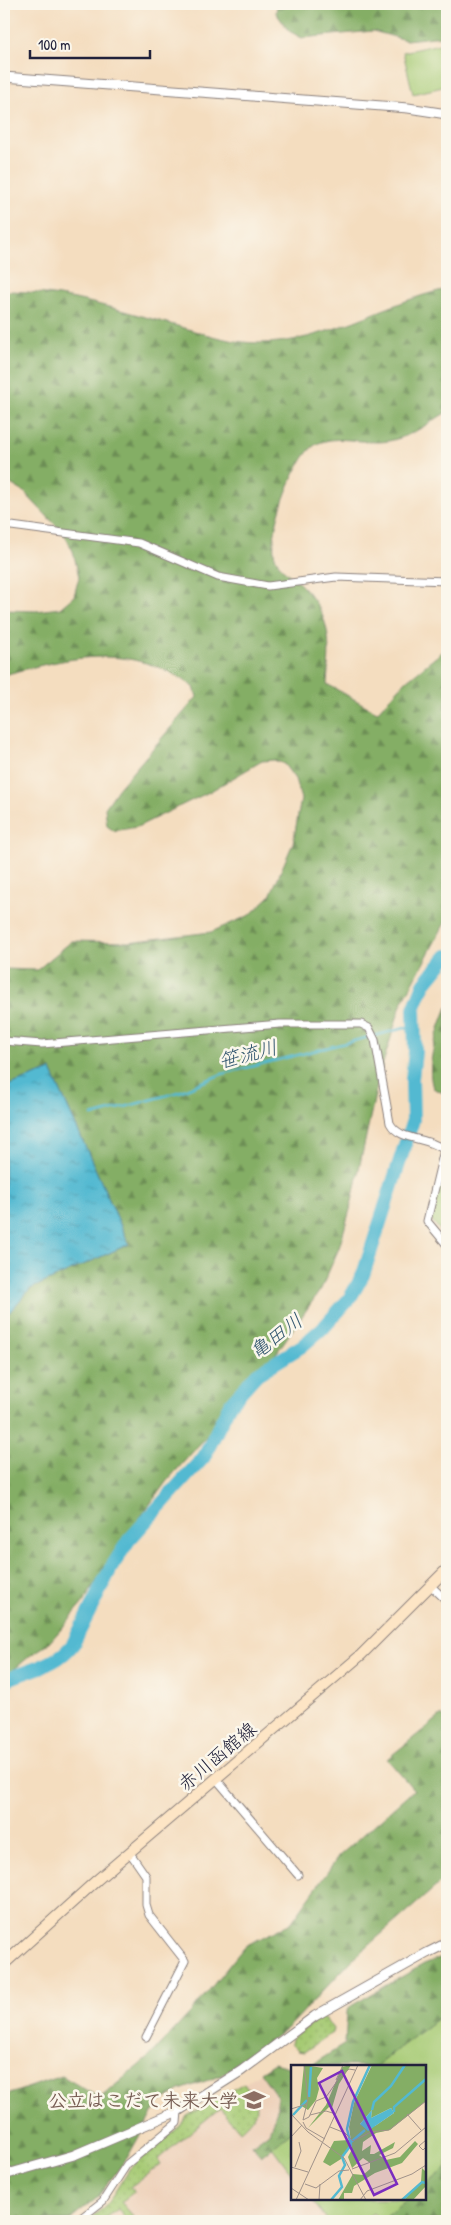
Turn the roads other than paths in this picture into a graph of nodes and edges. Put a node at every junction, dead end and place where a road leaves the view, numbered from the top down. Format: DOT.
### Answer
graph roads {
  1 [pos="4,77"];
  2 [pos="447,114"];
  3 [pos="4,525"];
  4 [pos="447,581"];
  5 [pos="4,1041"];
  6 [pos="447,1245"];
  7 [pos="447,1569"];
  8 [pos="430,1586"];
  9 [pos="447,1601"];
  10 [pos="217,1780"];
  11 [pos="130,1853"];
  12 [pos="298,1875"];
  13 [pos="447,1944"];
  14 [pos="4,1964"];
  15 [pos="146,2037"];
  16 [pos="178,2112"];
  17 [pos="4,2175"];
  18 [pos="77,2221"];
  1 -- 2 [label="street"];
  3 -- 4 [label="street"];
  5 -- 6 [label="street"];
  7 -- 8 [label="main road, 赤川函館線"];
  8 -- 9 [label="street"];
  8 -- 10 [label="main road, 赤川函館線"];
  10 -- 11 [label="main road, 赤川函館線"];
  10 -- 12 [label="street"];
  11 -- 14 [label="main road, 赤川函館線"];
  11 -- 15 [label="street"];
  13 -- 16 [label="street"];
  16 -- 17 [label="street"];
  16 -- 18 [label="street"];
}
